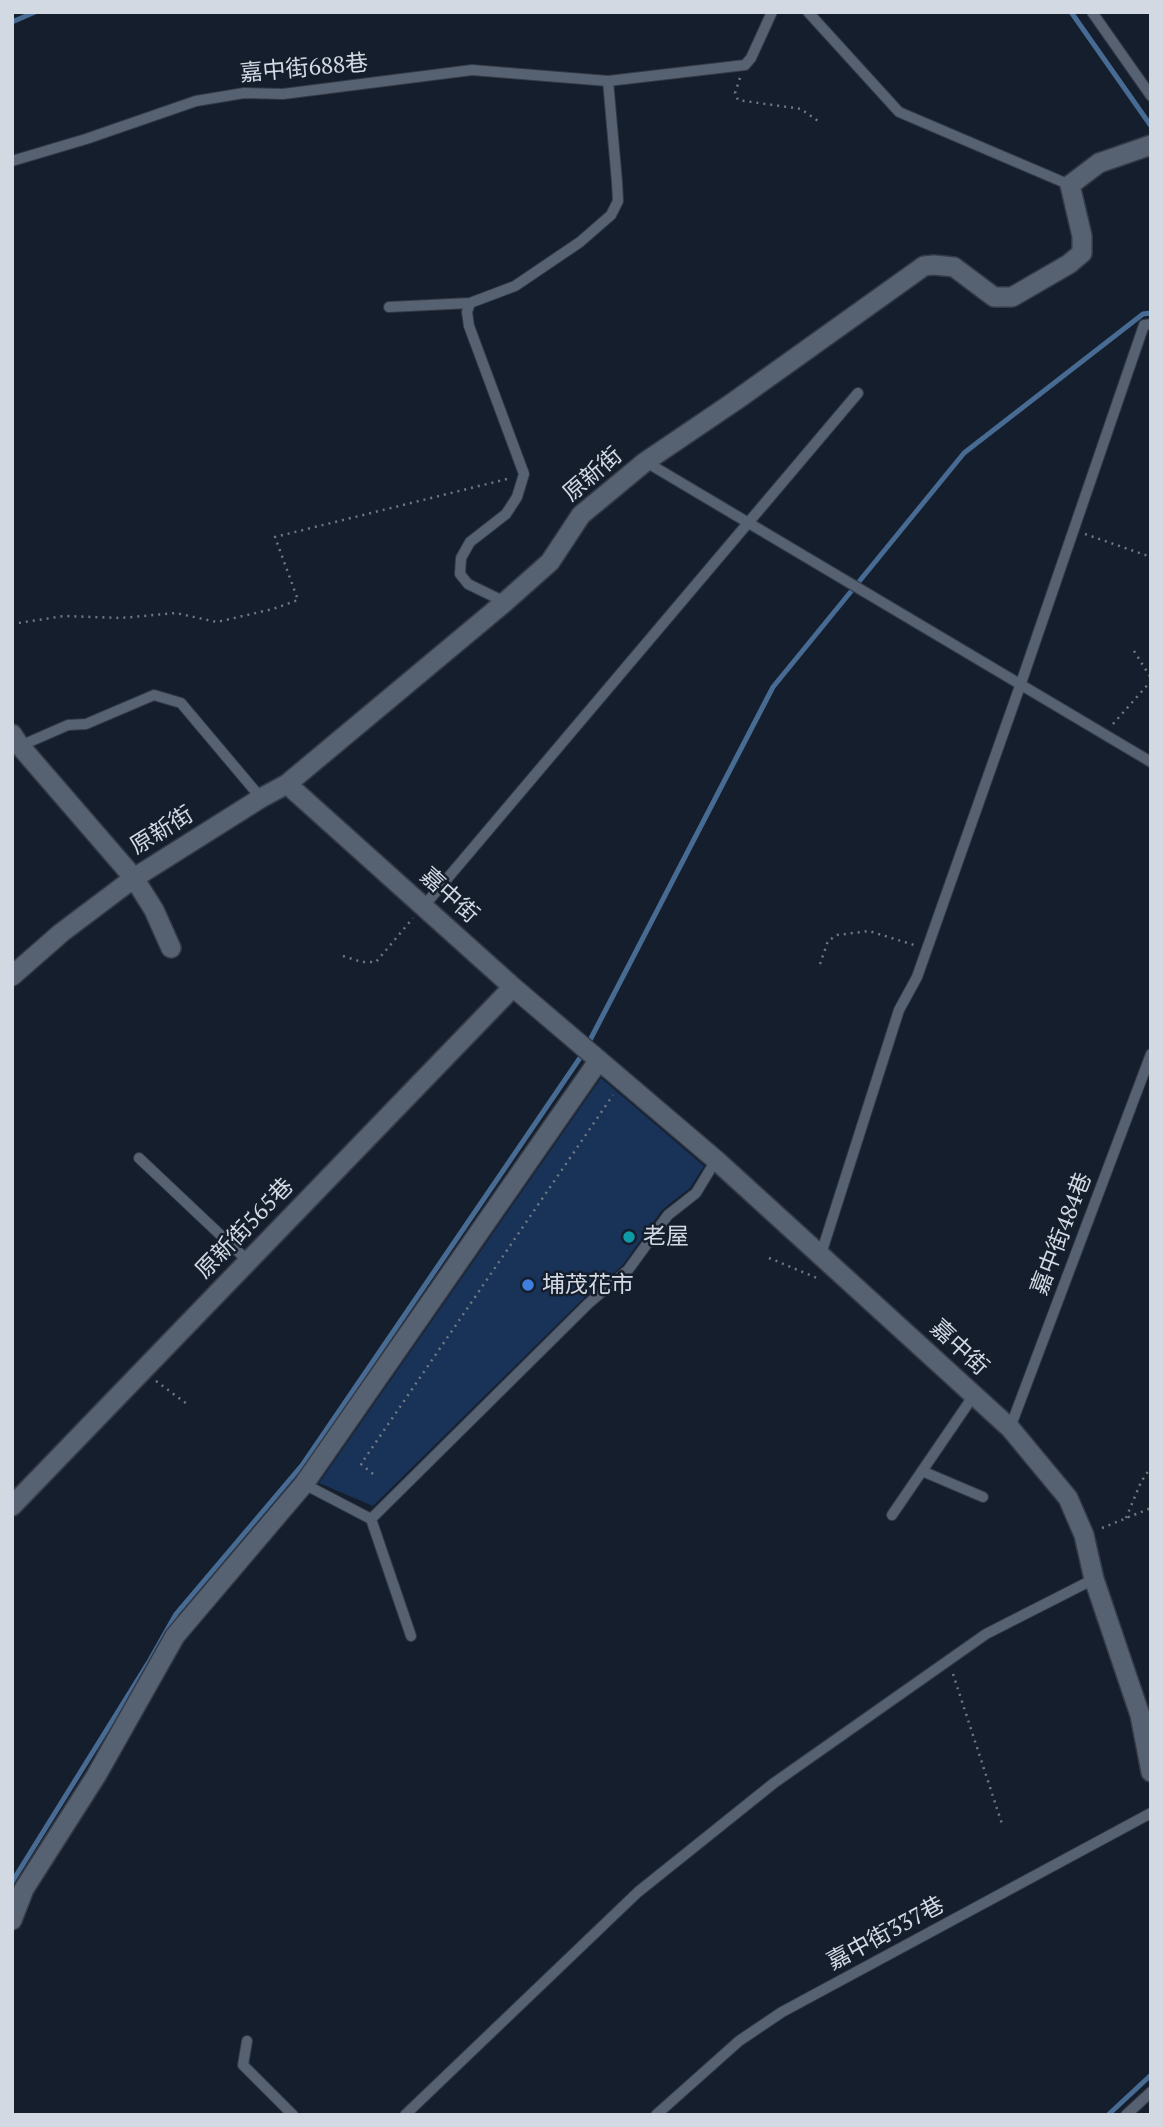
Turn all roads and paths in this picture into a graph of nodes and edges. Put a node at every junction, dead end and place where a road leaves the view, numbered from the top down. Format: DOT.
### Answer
graph roads {
  1 [pos="772,12"];
  2 [pos="808,12"];
  3 [pos="1092,12"];
  4 [pos="745,65"];
  5 [pos="608,81"];
  6 [pos="1151,96"];
  7 [pos="818,121"];
  8 [pos="1146,150"];
  9 [pos="12,161"];
  10 [pos="1070,185"];
  11 [pos="470,303"];
  12 [pos="388,307"];
  13 [pos="1151,324"];
  14 [pos="858,393"];
  15 [pos="645,462"];
  16 [pos="524,474"];
  17 [pos="748,522"];
  18 [pos="1073,530"];
  19 [pos="1151,557"];
  20 [pos="505,602"];
  21 [pos="12,624"];
  22 [pos="1134,650"];
  23 [pos="1151,680"];
  24 [pos="1020,686"];
  25 [pos="1104,735"];
  26 [pos="16,740"];
  27 [pos="1151,762"];
  28 [pos="287,784"];
  29 [pos="261,797"];
  30 [pos="134,878"];
  31 [pos="424,906"];
  32 [pos="171,948"];
  33 [pos="927,949"];
  34 [pos="343,956"];
  35 [pos="820,964"];
  36 [pos="12,976"];
  37 [pos="513,987"];
  38 [pos="590,1052"];
  39 [pos="1151,1054"];
  40 [pos="623,1080"];
  41 [pos="139,1158"];
  42 [pos="716,1160"];
  43 [pos="821,1254"];
  44 [pos="248,1261"];
  45 [pos="142,1371"];
  46 [pos="974,1395"];
  47 [pos="187,1404"];
  48 [pos="1010,1428"];
  49 [pos="1151,1466"];
  50 [pos="922,1471"];
  51 [pos="373,1474"];
  52 [pos="304,1484"];
  53 [pos="983,1497"];
  54 [pos="12,1506"];
  55 [pos="1151,1508"];
  56 [pos="892,1515"];
  57 [pos="1126,1517"];
  58 [pos="371,1519"];
  59 [pos="1084,1535"];
  60 [pos="1094,1579"];
  61 [pos="411,1636"];
  62 [pos="949,1660"];
  63 [pos="1151,1772"];
  64 [pos="1151,1813"];
  65 [pos="1002,1824"];
  66 [pos="12,1920"];
  67 [pos="247,2041"];
  68 [pos="1151,2092"];
  69 [pos="293,2115"];
  70 [pos="405,2115"];
  71 [pos="656,2115"];
  72 [pos="1126,2115"];
  1 -- 4 [label="lane"];
  2 -- 10 [label="lane"];
  3 -- 6 [label="lane"];
  4 -- 5 [label="lane, 嘉中街688巷"];
  4 -- 7 [label="path"];
  5 -- 9 [label="lane, 嘉中街688巷"];
  5 -- 11 [label="lane"];
  8 -- 10 [label="street"];
  10 -- 15 [label="street, 原新街"];
  11 -- 12 [label="lane"];
  11 -- 16 [label="lane"];
  13 -- 18 [label="lane"];
  14 -- 17 [label="lane"];
  15 -- 17 [label="lane"];
  15 -- 20 [label="street, 原新街"];
  16 -- 20 [label="lane"];
  16 -- 21 [label="path"];
  17 -- 24 [label="lane"];
  17 -- 31 [label="lane"];
  18 -- 19 [label="path"];
  18 -- 24 [label="lane"];
  20 -- 28 [label="street, 原新街"];
  22 -- 23 [label="path"];
  23 -- 25 [label="path"];
  24 -- 25 [label="lane"];
  24 -- 33 [label="lane"];
  25 -- 27 [label="lane"];
  26 -- 29 [label="lane"];
  26 -- 30 [label="street"];
  28 -- 29 [label="street, 原新街"];
  28 -- 31 [label="street, 嘉中街"];
  29 -- 30 [label="street, 原新街"];
  30 -- 32 [label="street"];
  30 -- 36 [label="street, 原新街"];
  31 -- 34 [label="path"];
  31 -- 37 [label="street, 嘉中街"];
  33 -- 35 [label="path"];
  33 -- 43 [label="lane"];
  37 -- 38 [label="street, 嘉中街"];
  37 -- 44 [label="street, 原新街565巷"];
  38 -- 40 [label="street, 嘉中街"];
  38 -- 52 [label="street"];
  39 -- 48 [label="lane, 嘉中街484巷"];
  40 -- 42 [label="street, 嘉中街"];
  40 -- 51 [label="path"];
  41 -- 44 [label="lane"];
  42 -- 43 [label="street, 嘉中街"];
  42 -- 58 [label="lane"];
  43 -- 46 [label="street, 嘉中街"];
  44 -- 45 [label="street, 原新街565巷"];
  45 -- 47 [label="path"];
  45 -- 54 [label="street, 原新街565巷"];
  46 -- 48 [label="street, 嘉中街"];
  46 -- 50 [label="lane"];
  48 -- 59 [label="street, 嘉中街"];
  49 -- 57 [label="path"];
  50 -- 53 [label="lane"];
  50 -- 56 [label="lane"];
  52 -- 58 [label="lane"];
  52 -- 66 [label="street"];
  55 -- 57 [label="path"];
  57 -- 59 [label="path"];
  58 -- 61 [label="lane"];
  59 -- 60 [label="street, 嘉中街"];
  60 -- 62 [label="lane"];
  60 -- 63 [label="street, 嘉中街"];
  62 -- 65 [label="path"];
  62 -- 70 [label="lane"];
  64 -- 71 [label="lane, 嘉中街337巷"];
  67 -- 69 [label="lane"];
  68 -- 72 [label="lane"];
}
